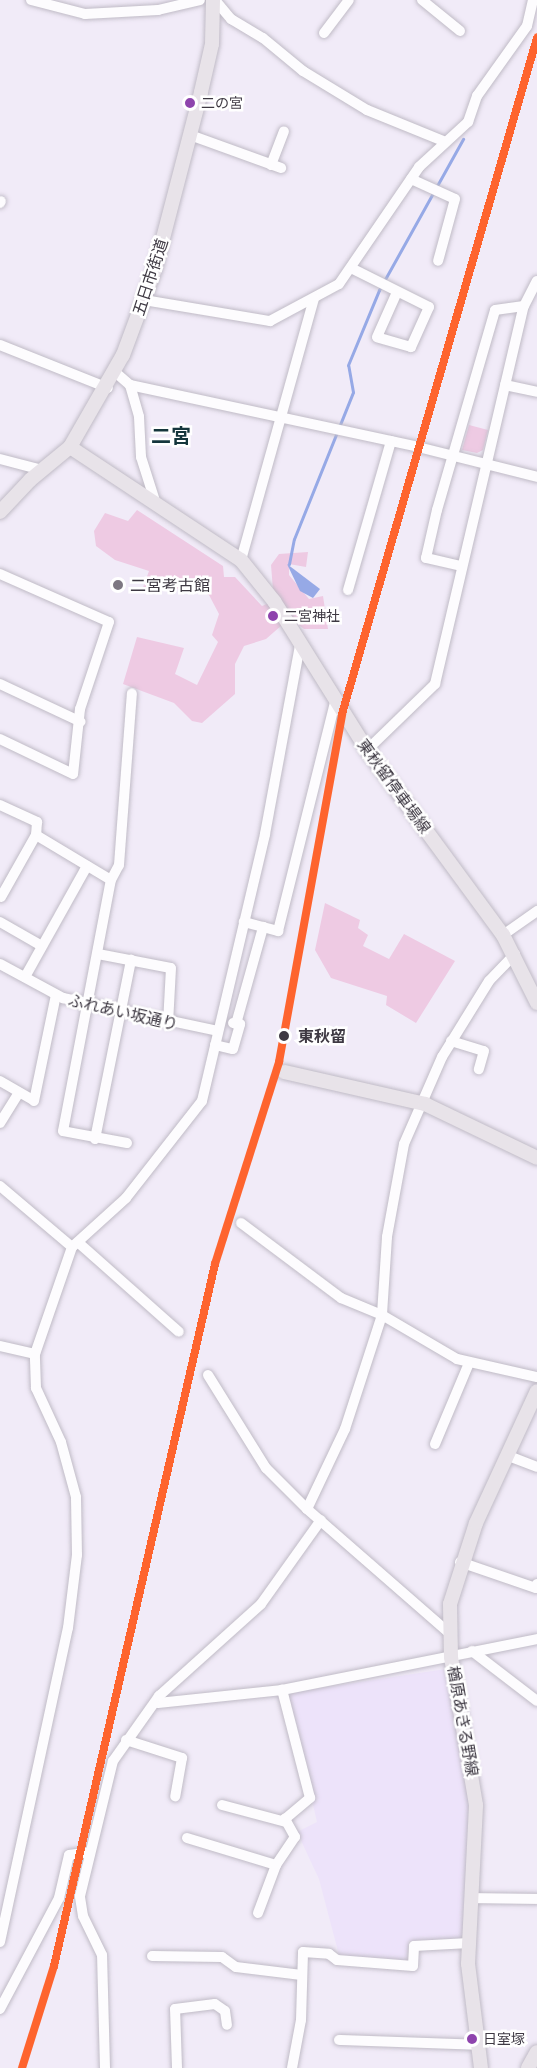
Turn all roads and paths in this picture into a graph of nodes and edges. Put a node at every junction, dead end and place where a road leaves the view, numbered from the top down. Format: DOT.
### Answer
graph roads {
  1 [pos="31,0"];
  2 [pos="200,0"];
  3 [pos="214,0"];
  4 [pos="349,0"];
  5 [pos="422,0"];
  6 [pos="533,0"];
  7 [pos="460,31"];
  8 [pos="324,33"];
  9 [pos="284,131"];
  10 [pos="190,135"];
  11 [pos="443,141"];
  12 [pos="411,179"];
  13 [pos="438,261"];
  14 [pos="352,269"];
  15 [pos="537,281"];
  16 [pos="397,292"];
  17 [pos="314,299"];
  18 [pos="144,300"];
  19 [pos="524,306"];
  20 [pos="0,345"];
  21 [pos="116,372"];
  22 [pos="505,384"];
  23 [pos="130,385"];
  24 [pos="108,388"];
  25 [pos="537,392"];
  26 [pos="282,419"];
  27 [pos="391,441"];
  28 [pos="70,447"];
  29 [pos="455,455"];
  30 [pos="0,459"];
  31 [pos="486,462"];
  32 [pos="42,470"];
  33 [pos="537,477"];
  34 [pos="156,504"];
  35 [pos="0,512"];
  36 [pos="242,560"];
  37 [pos="461,566"];
  38 [pos="0,574"];
  39 [pos="348,590"];
  40 [pos="300,645"];
  41 [pos="0,684"];
  42 [pos="132,693"];
  43 [pos="335,703"];
  44 [pos="81,722"];
  45 [pos="0,739"];
  46 [pos="367,750"];
  47 [pos="0,805"];
  48 [pos="36,836"];
  49 [pos="87,866"];
  50 [pos="111,880"];
  51 [pos="1,897"];
  52 [pos="537,911"];
  53 [pos="0,922"];
  54 [pos="244,922"];
  55 [pos="263,927"];
  56 [pos="503,935"];
  57 [pos="42,946"];
  58 [pos="98,954"];
  59 [pos="515,954"];
  60 [pos="131,960"];
  61 [pos="0,964"];
  62 [pos="25,977"];
  63 [pos="534,986"];
  64 [pos="56,995"];
  65 [pos="537,1004"];
  66 [pos="88,1006"];
  67 [pos="120,1012"];
  68 [pos="221,1020"];
  69 [pos="168,1023"];
  70 [pos="236,1024"];
  71 [pos="218,1031"];
  72 [pos="451,1041"];
  73 [pos="214,1044"];
  74 [pos="479,1069"];
  75 [pos="284,1072"];
  76 [pos="0,1081"];
  77 [pos="19,1093"];
  78 [pos="424,1104"];
  79 [pos="0,1123"];
  80 [pos="95,1139"];
  81 [pos="127,1143"];
  82 [pos="537,1158"];
  83 [pos="0,1186"];
  84 [pos="241,1223"];
  85 [pos="76,1246"];
  86 [pos="382,1315"];
  87 [pos="178,1332"];
  88 [pos="0,1346"];
  89 [pos="35,1354"];
  90 [pos="469,1363"];
  91 [pos="208,1376"];
  92 [pos="537,1377"];
  93 [pos="537,1391"];
  94 [pos="435,1444"];
  95 [pos="506,1455"];
  96 [pos="537,1467"];
  97 [pos="307,1509"];
  98 [pos="321,1520"];
  99 [pos="460,1562"];
  100 [pos="537,1584"];
  101 [pos="449,1632"];
  102 [pos="537,1639"];
  103 [pos="472,1651"];
  104 [pos="452,1658"];
  105 [pos="282,1690"];
  106 [pos="537,1701"];
  107 [pos="158,1703"];
  108 [pos="126,1740"];
  109 [pos="175,1796"];
  110 [pos="222,1805"];
  111 [pos="286,1822"];
  112 [pos="187,1838"];
  113 [pos="90,1852"];
  114 [pos="276,1865"];
  115 [pos="471,1898"];
  116 [pos="537,1899"];
  117 [pos="258,1913"];
  118 [pos="0,1942"];
  119 [pos="469,1943"];
  120 [pos="152,1956"];
  121 [pos="302,1975"];
  122 [pos="0,2009"];
  123 [pos="227,2025"];
  124 [pos="339,2040"];
  125 [pos="479,2045"];
  126 [pos="537,2052"];
  127 [pos="105,2068"];
  128 [pos="177,2068"];
  129 [pos="292,2068"];
  130 [pos="481,2068"];
  131 [pos="528,2068"];
  1 -- 2 [label="street"];
  3 -- 10 [label="main road, 五日市街道"];
  3 -- 11 [label="street"];
  4 -- 8 [label="street"];
  5 -- 7 [label="street"];
  6 -- 11 [label="street"];
  9 -- 10 [label="street"];
  10 -- 18 [label="main road, 五日市街道"];
  11 -- 12 [label="street"];
  12 -- 13 [label="street"];
  12 -- 14 [label="street"];
  14 -- 16 [label="street"];
  14 -- 17 [label="street"];
  15 -- 19 [label="street"];
  16 -- 16 [label="street"];
  17 -- 18 [label="street"];
  17 -- 26 [label="street"];
  18 -- 21 [label="main road, 五日市街道"];
  19 -- 22 [label="street"];
  19 -- 29 [label="street"];
  20 -- 24 [label="street"];
  21 -- 23 [label="street"];
  21 -- 24 [label="main road, 五日市街道"];
  22 -- 25 [label="street"];
  22 -- 31 [label="street"];
  23 -- 26 [label="street"];
  23 -- 34 [label="street"];
  24 -- 28 [label="main road, 五日市街道"];
  26 -- 27 [label="street"];
  26 -- 36 [label="street"];
  27 -- 29 [label="street"];
  27 -- 39 [label="street"];
  28 -- 32 [label="main road, 五日市街道"];
  28 -- 34 [label="main road, 東秋留停車場線"];
  29 -- 31 [label="street"];
  29 -- 37 [label="street"];
  30 -- 32 [label="street"];
  31 -- 33 [label="street"];
  31 -- 37 [label="street"];
  32 -- 35 [label="main road, 五日市街道"];
  34 -- 36 [label="main road, 東秋留停車場線"];
  36 -- 40 [label="main road, 東秋留停車場線"];
  37 -- 46 [label="street"];
  38 -- 44 [label="street"];
  40 -- 43 [label="main road, 東秋留停車場線"];
  40 -- 54 [label="street"];
  41 -- 44 [label="street"];
  42 -- 50 [label="street"];
  43 -- 46 [label="main road, 東秋留停車場線"];
  43 -- 55 [label="street"];
  44 -- 45 [label="street"];
  46 -- 56 [label="main road, 東秋留停車場線"];
  47 -- 48 [label="street"];
  48 -- 49 [label="street"];
  48 -- 51 [label="street"];
  49 -- 50 [label="street"];
  49 -- 57 [label="street"];
  50 -- 58 [label="street"];
  52 -- 56 [label="street"];
  53 -- 57 [label="street"];
  54 -- 55 [label="street"];
  54 -- 68 [label="street"];
  55 -- 70 [label="street"];
  56 -- 59 [label="main road, 東秋留停車場線"];
  57 -- 62 [label="street"];
  58 -- 60 [label="street"];
  58 -- 66 [label="street"];
  59 -- 63 [label="main road, 東秋留停車場線"];
  59 -- 72 [label="street"];
  60 -- 67 [label="street"];
  60 -- 69 [label="street"];
  61 -- 62 [label="street, ふれあい坂通り"];
  62 -- 64 [label="street, ふれあい坂通り"];
  63 -- 65 [label="main road, 東秋留停車場線"];
  64 -- 66 [label="street, ふれあい坂通り"];
  64 -- 77 [label="street"];
  66 -- 67 [label="street, ふれあい坂通り"];
  66 -- 80 [label="street"];
  67 -- 69 [label="street, ふれあい坂通り"];
  67 -- 80 [label="street"];
  68 -- 70 [label="street"];
  68 -- 71 [label="street"];
  69 -- 71 [label="street, ふれあい坂通り"];
  70 -- 73 [label="street"];
  71 -- 73 [label="street"];
  72 -- 74 [label="street"];
  72 -- 78 [label="street"];
  73 -- 85 [label="street"];
  75 -- 78 [label="main road"];
  76 -- 77 [label="street"];
  77 -- 79 [label="street"];
  78 -- 82 [label="main road"];
  78 -- 86 [label="street"];
  80 -- 81 [label="street"];
  83 -- 85 [label="street"];
  84 -- 86 [label="street"];
  85 -- 87 [label="street"];
  85 -- 89 [label="street"];
  86 -- 90 [label="street"];
  86 -- 97 [label="street"];
  88 -- 89 [label="street"];
  89 -- 118 [label="street"];
  90 -- 92 [label="street"];
  90 -- 94 [label="street"];
  91 -- 97 [label="street"];
  93 -- 95 [label="main road, 楢原あきる野線"];
  95 -- 96 [label="street"];
  95 -- 99 [label="main road, 楢原あきる野線"];
  97 -- 98 [label="street"];
  98 -- 101 [label="street"];
  98 -- 107 [label="street"];
  99 -- 100 [label="street"];
  99 -- 101 [label="main road, 楢原あきる野線"];
  101 -- 104 [label="main road, 楢原あきる野線"];
  102 -- 103 [label="street"];
  103 -- 104 [label="street"];
  103 -- 106 [label="street"];
  104 -- 105 [label="street"];
  104 -- 115 [label="main road, 楢原あきる野線"];
  105 -- 107 [label="street"];
  105 -- 111 [label="street"];
  107 -- 108 [label="street"];
  108 -- 109 [label="street"];
  108 -- 113 [label="street"];
  110 -- 111 [label="street"];
  111 -- 114 [label="street"];
  112 -- 114 [label="street"];
  113 -- 122 [label="street"];
  113 -- 127 [label="street"];
  114 -- 117 [label="street"];
  115 -- 116 [label="street"];
  115 -- 119 [label="main road, 楢原あきる野線"];
  119 -- 121 [label="street"];
  119 -- 125 [label="main road, 楢原あきる野線"];
  120 -- 121 [label="street"];
  121 -- 129 [label="street"];
  123 -- 128 [label="street"];
  124 -- 125 [label="street"];
  125 -- 130 [label="main road, 楢原あきる野線"];
  126 -- 131 [label="main road"];
}
